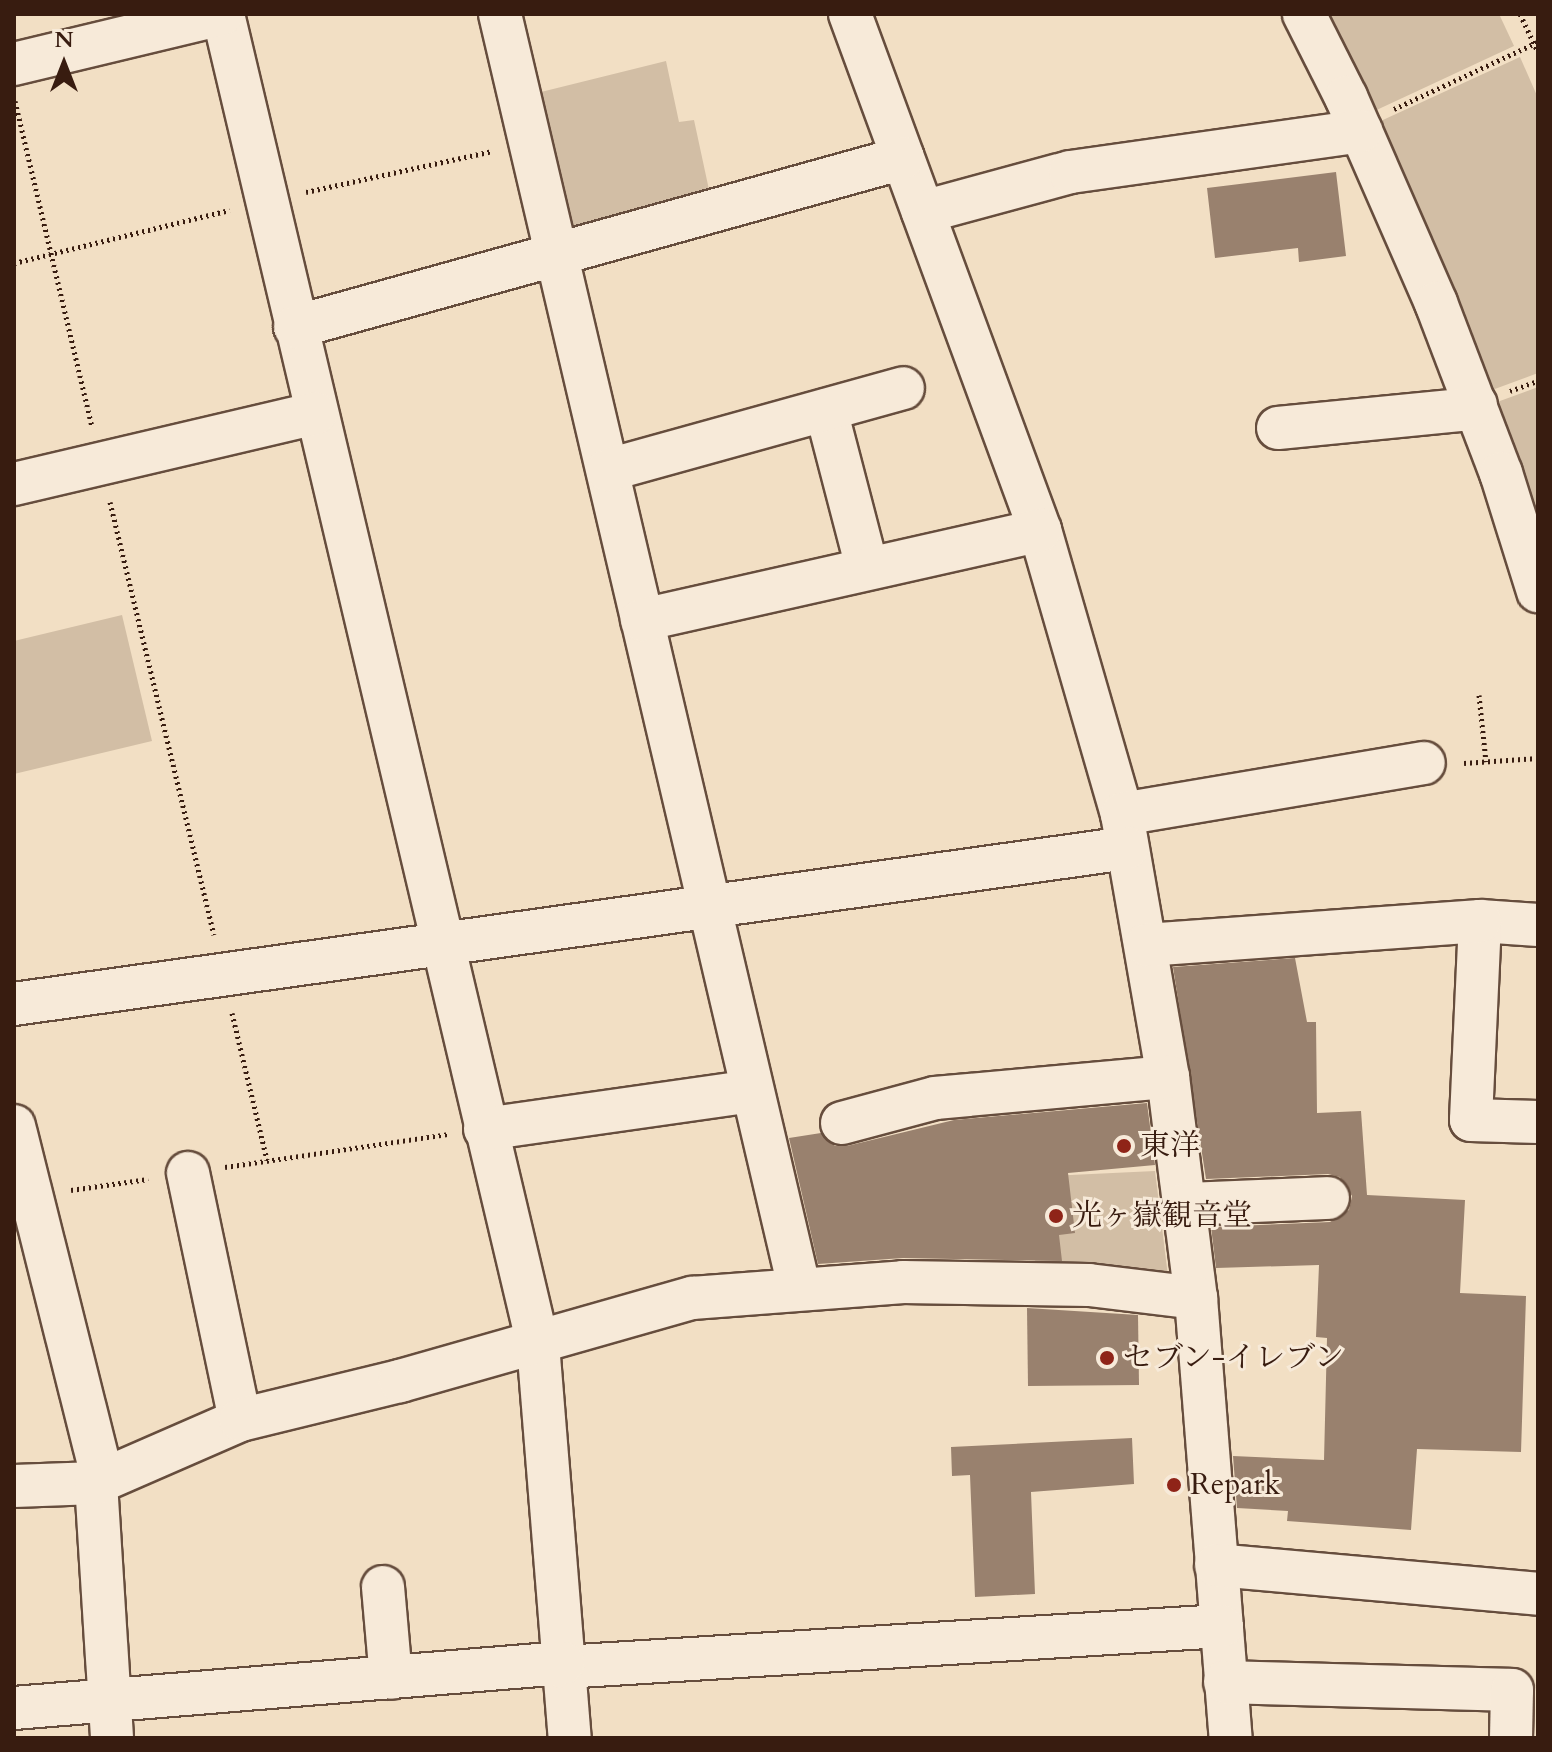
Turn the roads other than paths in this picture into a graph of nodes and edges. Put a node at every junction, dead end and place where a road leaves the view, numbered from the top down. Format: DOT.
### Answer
graph roads {
  1 [pos="223,14"];
  2 [pos="500,14"];
  3 [pos="850,14"];
  4 [pos="1304,14"];
  5 [pos="14,64"];
  6 [pos="1373,121"];
  7 [pos="903,158"];
  8 [pos="923,212"];
  9 [pos="557,255"];
  10 [pos="295,327"];
  11 [pos="903,388"];
  12 [pos="1476,404"];
  13 [pos="826,410"];
  14 [pos="316,413"];
  15 [pos="1278,428"];
  16 [pos="608,470"];
  17 [pos="14,484"];
  18 [pos="1040,530"];
  19 [pos="867,567"];
  20 [pos="1538,591"];
  21 [pos="642,620"];
  22 [pos="1424,763"];
  23 [pos="1124,831"];
  24 [pos="711,906"];
  25 [pos="1480,921"];
  26 [pos="1538,925"];
  27 [pos="442,942"];
  28 [pos="1146,945"];
  29 [pos="14,1004"];
  30 [pos="1168,1077"];
  31 [pos="752,1091"];
  32 [pos="1538,1122"];
  33 [pos="842,1123"];
  34 [pos="14,1126"];
  35 [pos="485,1129"];
  36 [pos="188,1173"];
  37 [pos="1328,1198"];
  38 [pos="1185,1204"];
  39 [pos="799,1287"];
  40 [pos="1196,1298"];
  41 [pos="538,1344"];
  42 [pos="240,1420"];
  43 [pos="99,1481"];
  44 [pos="14,1486"];
  45 [pos="1216,1565"];
  46 [pos="383,1587"];
  47 [pos="1538,1594"];
  48 [pos="1222,1626"];
  49 [pos="563,1665"];
  50 [pos="391,1678"];
  51 [pos="1225,1682"];
  52 [pos="1525,1691"];
  53 [pos="14,1708"];
  54 [pos="111,1719"];
  55 [pos="570,1738"];
  56 [pos="1231,1738"];
  57 [pos="1511,1738"];
  1 -- 5 [label="street"];
  1 -- 10 [label="street"];
  2 -- 9 [label="street"];
  3 -- 7 [label="street"];
  4 -- 6 [label="street"];
  6 -- 8 [label="street"];
  6 -- 12 [label="street"];
  7 -- 8 [label="street"];
  7 -- 9 [label="street"];
  8 -- 18 [label="street"];
  9 -- 10 [label="street"];
  9 -- 16 [label="street"];
  10 -- 14 [label="street"];
  11 -- 13 [label="street"];
  12 -- 15 [label="street"];
  12 -- 20 [label="street"];
  13 -- 16 [label="street"];
  13 -- 19 [label="street"];
  14 -- 17 [label="street"];
  14 -- 27 [label="street"];
  16 -- 21 [label="street"];
  18 -- 19 [label="street"];
  18 -- 23 [label="street"];
  19 -- 21 [label="street"];
  21 -- 24 [label="street"];
  22 -- 23 [label="street"];
  23 -- 24 [label="street"];
  23 -- 28 [label="street"];
  24 -- 27 [label="street"];
  24 -- 31 [label="street"];
  25 -- 26 [label="street"];
  25 -- 28 [label="street"];
  25 -- 32 [label="street"];
  27 -- 29 [label="street"];
  27 -- 35 [label="street"];
  28 -- 30 [label="street"];
  30 -- 33 [label="street"];
  30 -- 38 [label="street"];
  31 -- 35 [label="street"];
  31 -- 39 [label="street"];
  34 -- 43 [label="street"];
  35 -- 41 [label="street"];
  36 -- 42 [label="street"];
  37 -- 38 [label="street"];
  38 -- 40 [label="street"];
  39 -- 40 [label="street"];
  39 -- 41 [label="street"];
  40 -- 45 [label="street"];
  41 -- 42 [label="street"];
  41 -- 49 [label="street"];
  42 -- 43 [label="street"];
  43 -- 44 [label="street"];
  43 -- 54 [label="street"];
  45 -- 47 [label="street"];
  45 -- 48 [label="street"];
  46 -- 50 [label="street"];
  48 -- 49 [label="street"];
  48 -- 51 [label="street"];
  49 -- 50 [label="street"];
  49 -- 55 [label="street"];
  50 -- 54 [label="street"];
  51 -- 52 [label="street"];
  51 -- 56 [label="street"];
  52 -- 57 [label="street"];
  53 -- 54 [label="street"];
}
